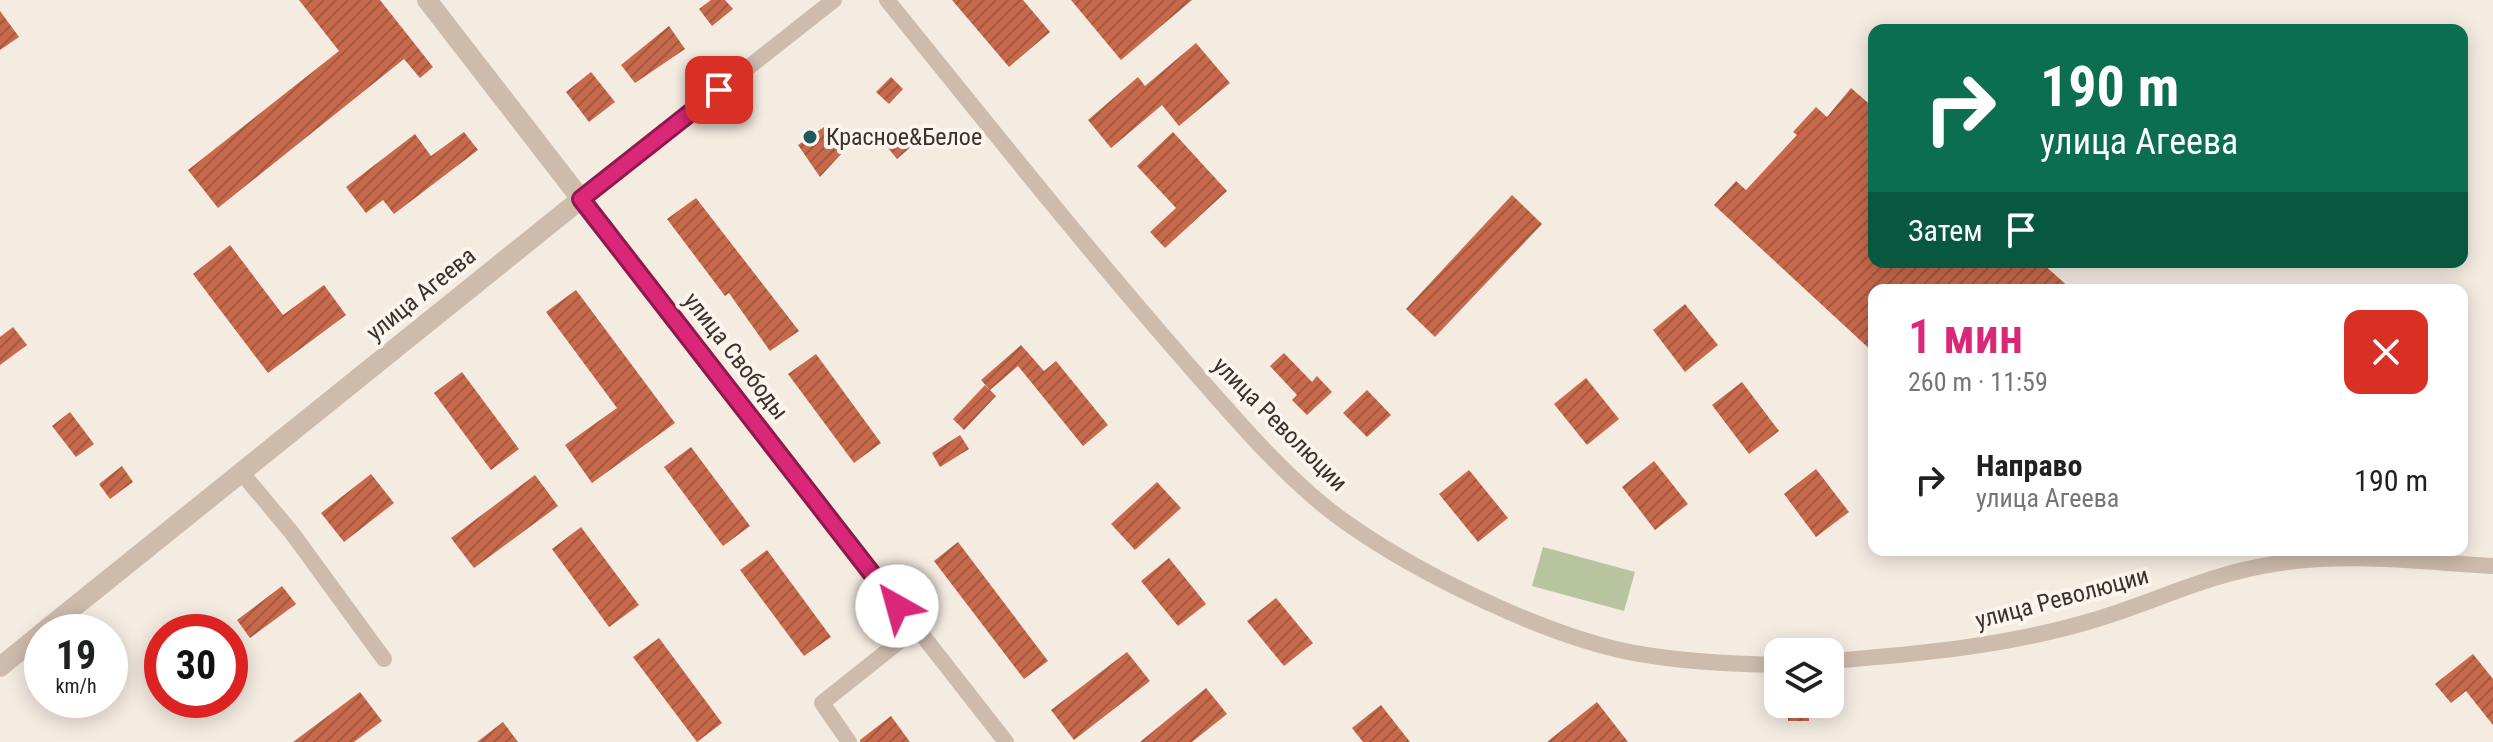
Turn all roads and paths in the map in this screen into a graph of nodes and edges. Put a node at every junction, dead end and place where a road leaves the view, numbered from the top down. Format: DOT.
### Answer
graph roads {
  1 [pos="427,0"];
  2 [pos="834,0"];
  3 [pos="887,0"];
  4 [pos="581,199"];
  5 [pos="241,472"];
  6 [pos="2493,566"];
  7 [pos="65,614"];
  8 [pos="915,629"];
  9 [pos="24,647"];
  10 [pos="384,659"];
  11 [pos="1844,660"];
  12 [pos="1764,665"];
  13 [pos="0,667"];
  14 [pos="849,742"];
  15 [pos="1006,742"];
  1 -- 4 [label="street, улица Свободы"];
  2 -- 4 [label="street, улица Агеева"];
  3 -- 12 [label="street, улица Революции"];
  4 -- 5 [label="street, улица Агеева"];
  4 -- 8 [label="street, улица Свободы"];
  5 -- 7 [label="street, улица Агеева"];
  5 -- 10 [label="street"];
  6 -- 11 [label="street, улица Революции"];
  8 -- 14 [label="street"];
  8 -- 15 [label="street, улица Свободы"];
  9 -- 13 [label="street, улица Агеева"];
}
